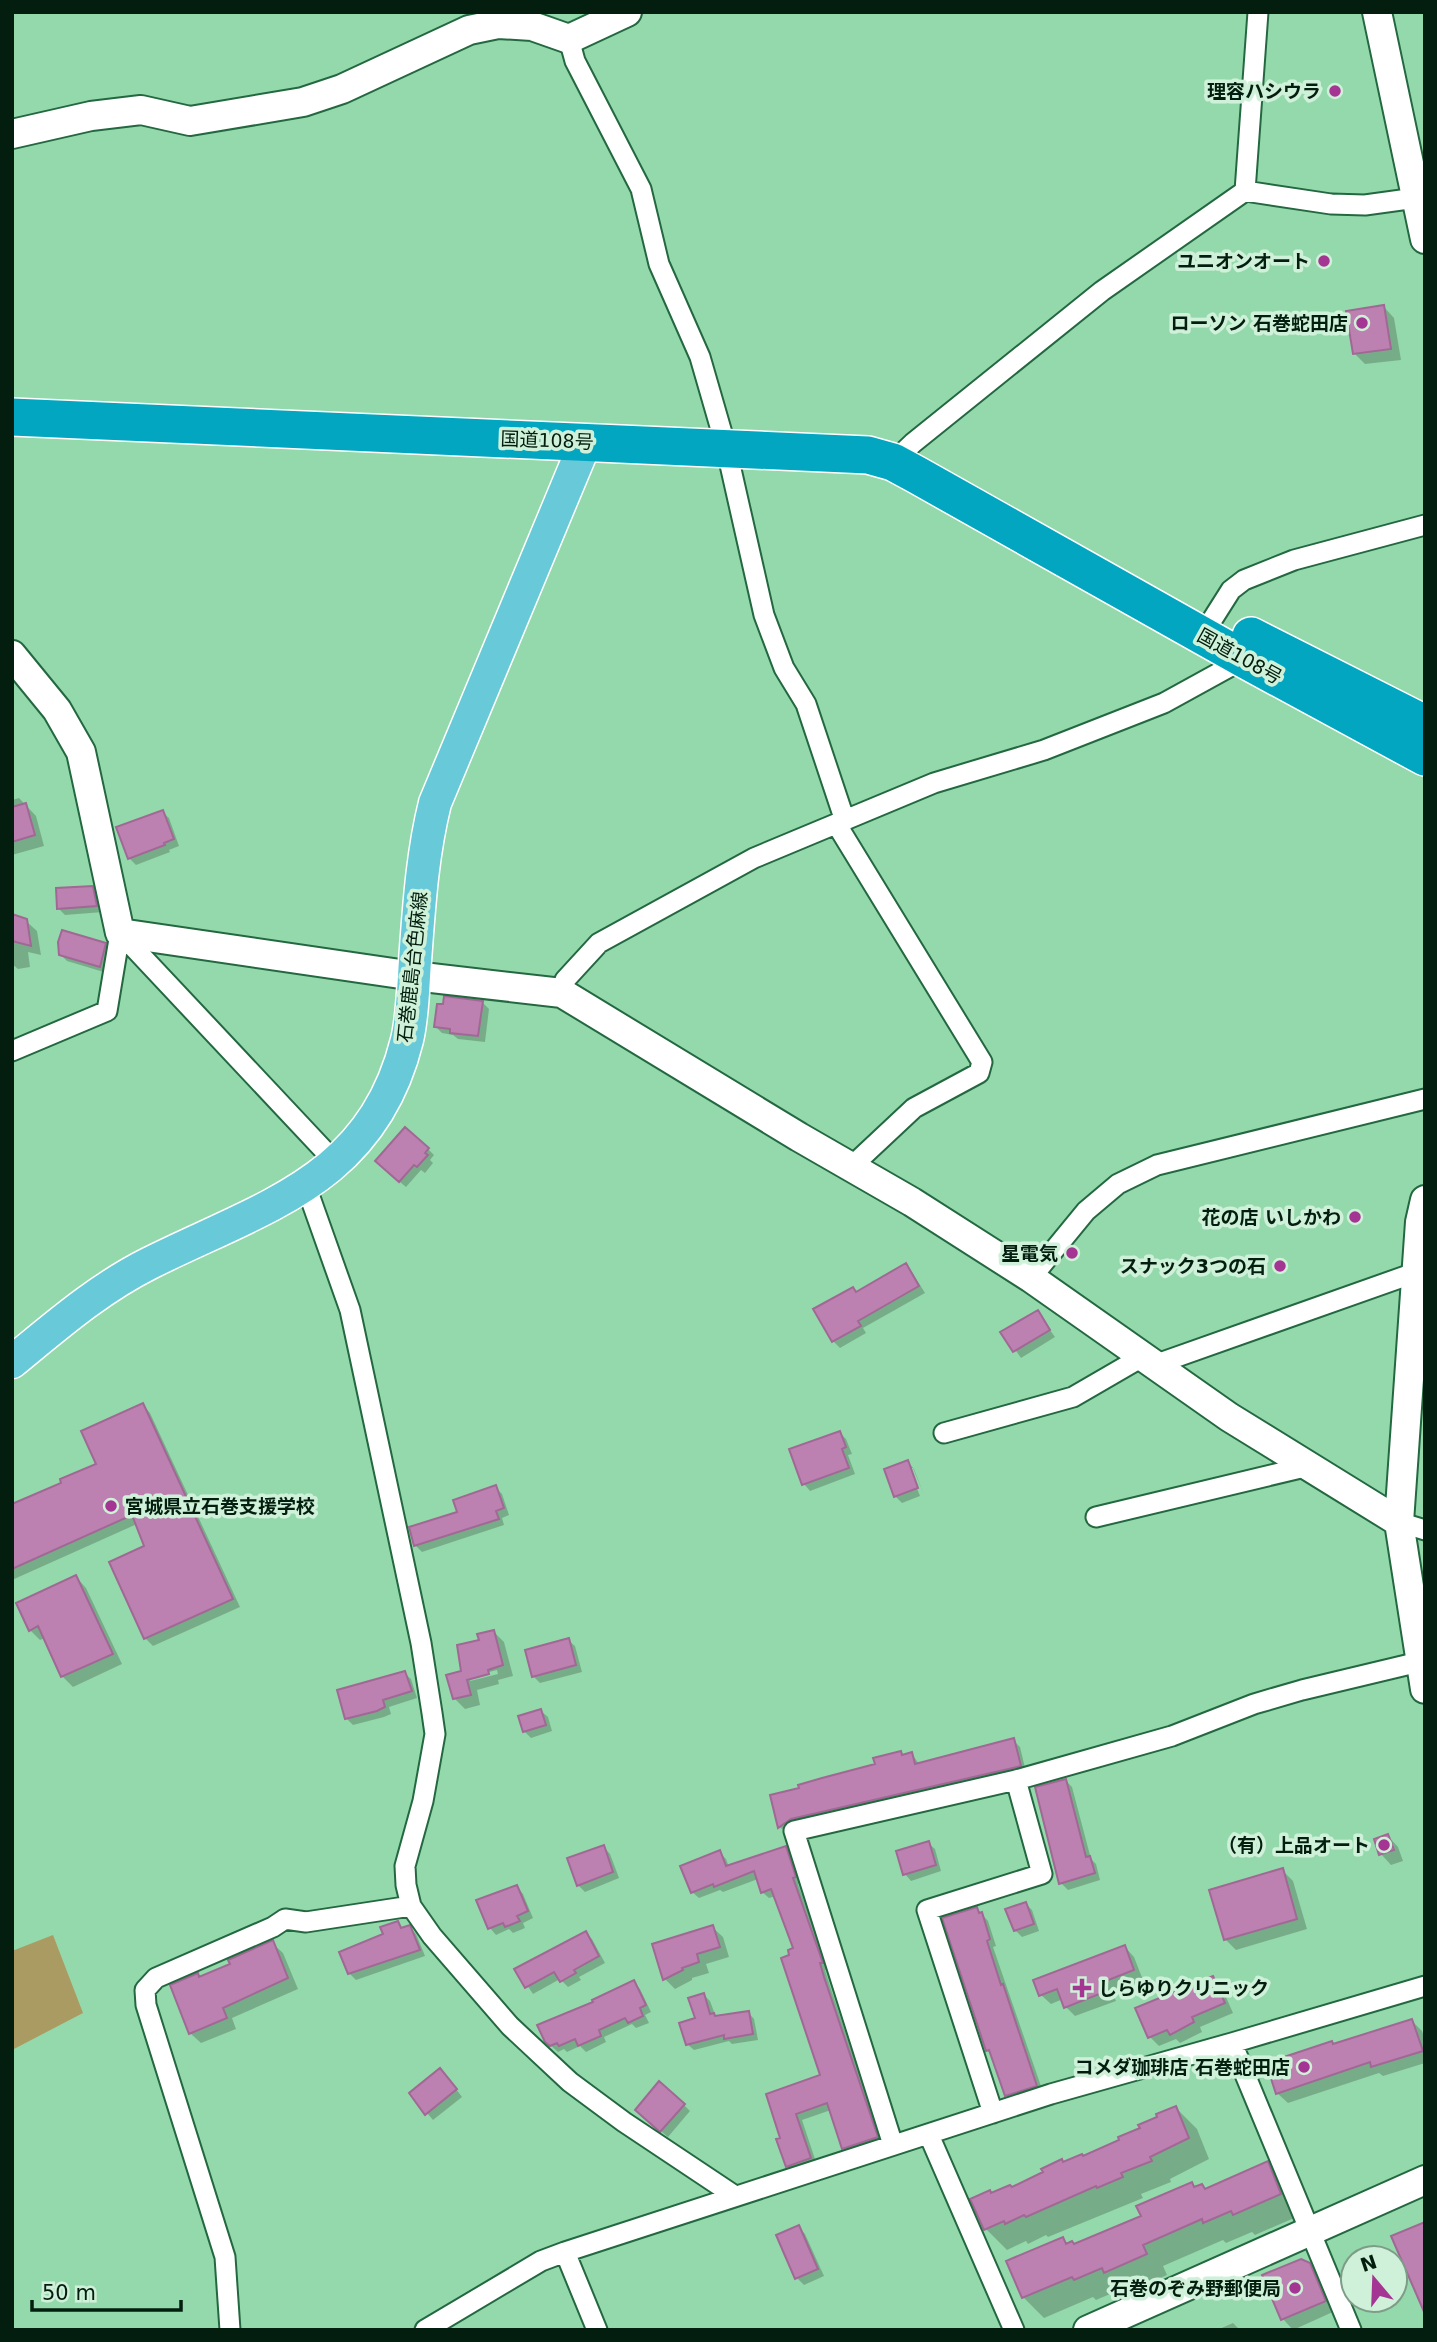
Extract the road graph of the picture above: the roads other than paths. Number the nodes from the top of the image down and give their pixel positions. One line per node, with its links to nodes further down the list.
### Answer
1 (627, 12): 4 (street)
2 (1258, 12): 6 (street)
3 (1377, 12): 7 (street)
4 (569, 39): 5 (street); 11 (street)
5 (12, 134)
6 (1245, 191): 7 (street); 12 (street)
7 (1420, 194): 8 (street)
8 (1425, 239)
9 (12, 417): 10 (highway, 国道108号)
10 (586, 442): 11 (highway, 国道108号); 22 (main road, 石巻鹿島台色麻線)
11 (726, 447): 12 (highway, 国道108号); 20 (street)
12 (893, 462): 14 (highway, 国道108号)
13 (1425, 525): 15 (street)
14 (1056, 554): 15 (highway, 国道108号); 17 (highway, 国道108号)
15 (1212, 620): 18 (highway, 国道108号)
16 (12, 655): 21 (street)
17 (1244, 659): 19 (highway, 国道108号); 20 (street)
18 (1425, 724)
19 (1425, 757)
20 (841, 823): 23 (street); 27 (street)
21 (120, 933): 22 (street); 24 (street); 26 (street)
22 (414, 976): 23 (street); 26 (main road, 石巻鹿島台色麻線)
23 (562, 993): 27 (street)
24 (12, 1052)
25 (1425, 1099): 30 (street)
26 (335, 1163): 28 (main road, 石巻鹿島台色麻線)
27 (851, 1167): 30 (street)
28 (306, 1186): 33 (main road, 石巻鹿島台色麻線); 41 (street)
29 (1425, 1200): 31 (street)
30 (1031, 1278): 32 (street)
31 (1419, 1279): 32 (street); 37 (street)
32 (1148, 1361): 34 (street); 35 (street)
33 (12, 1362)
34 (944, 1433)
35 (1309, 1466): 36 (street); 37 (street)
36 (1096, 1517)
37 (1412, 1526): 38 (street)
38 (1419, 1662): 39 (street); 40 (street)
39 (1425, 1689)
40 (1016, 1780): 44 (street); 46 (street)
41 (411, 1906): 48 (street); 51 (street)
42 (1425, 1986): 43 (street)
43 (1232, 2043): 44 (street); 49 (street)
44 (993, 2113): 45 (street)
45 (929, 2135): 46 (street); 54 (street)
46 (893, 2145): 48 (street)
47 (1425, 2180): 49 (street)
48 (735, 2196): 50 (street)
49 (1309, 2230): 55 (street); 56 (street)
50 (565, 2252): 52 (street); 53 (street)
51 (230, 2330)
52 (425, 2330)
53 (597, 2330)
54 (1014, 2330)
55 (1088, 2330)
56 (1352, 2330)

